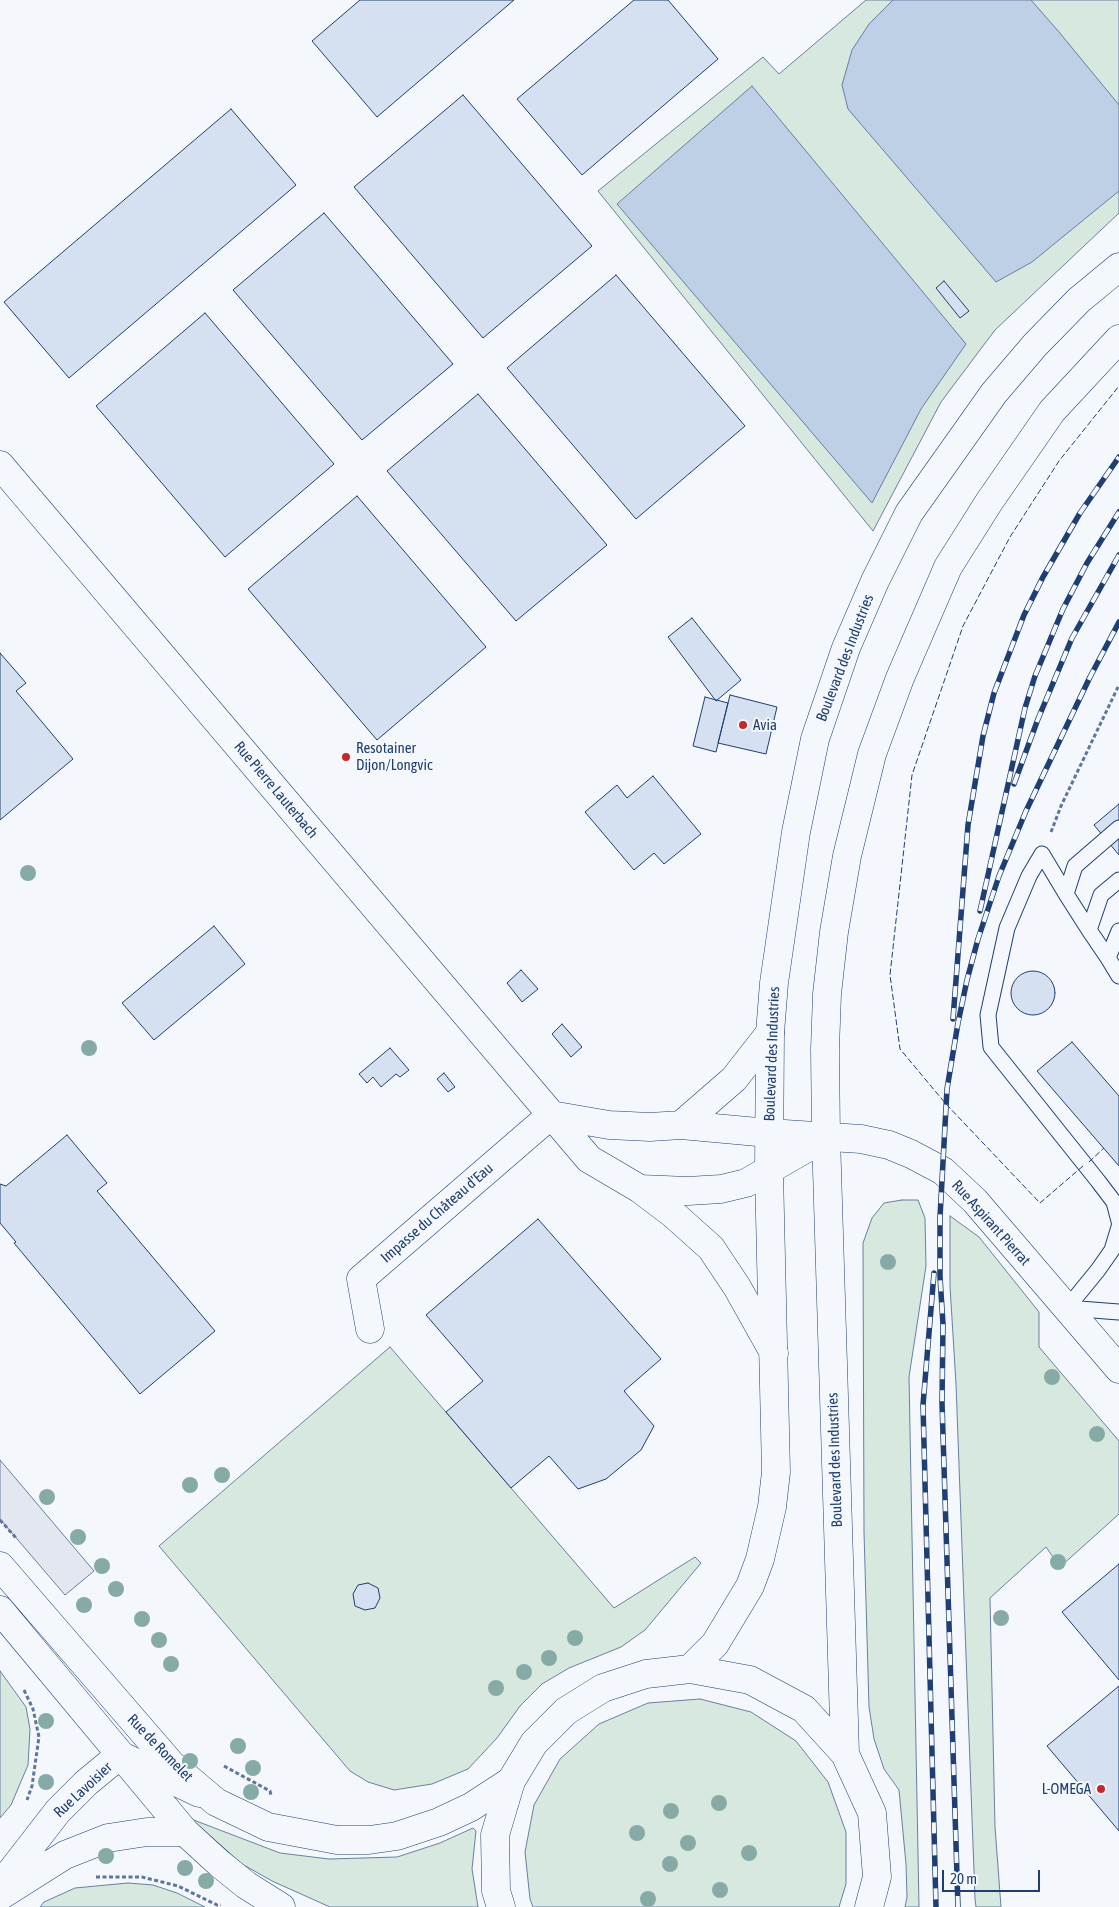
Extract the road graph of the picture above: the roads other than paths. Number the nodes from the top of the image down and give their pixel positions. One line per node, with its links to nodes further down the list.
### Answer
1 (1119, 267): 11 (street, Boulevard des Industries)
2 (1119, 339): 15 (street, Boulevard des Industries)
3 (0, 465): 12 (street, Rue Pierre Lauterbach)
4 (1119, 828): 6 (lane)
5 (1119, 880): 7 (lane)
6 (1066, 894): 7 (lane); 18 (lane)
7 (1089, 930): 9 (lane)
8 (1119, 931): 9 (lane)
9 (1108, 958): 10 (lane)
10 (1119, 976)
11 (770, 1033): 13 (street); 14 (street, Boulevard des Industries)
12 (551, 1115): 13 (street); 17 (street, Rue Pierre Lauterbach); 22 (street, Impasse du Château d'Eau)
13 (681, 1125): 14 (street)
14 (768, 1133): 15 (street, Boulevard des Industries); 16 (street, Boulevard des Industries)
15 (826, 1137): 16 (street); 20 (street, Rue Aspirant Pierrat); 29 (street, Boulevard des Industries)
16 (768, 1172): 17 (street, Rue Pierre Lauterbach); 24 (street, Boulevard des Industries)
17 (640, 1189): 24 (street, Rue Pierre Lauterbach)
18 (1119, 1221)
19 (1119, 1227): 20 (lane)
20 (1067, 1308): 21 (lane); 23 (street, Rue Aspirant Pierrat)
21 (1119, 1312)
22 (370, 1329)
23 (1110, 1348): 25 (street, Rue Aspirant Pierrat)
24 (774, 1353): 28 (street, Boulevard des Industries)
25 (1119, 1369)
26 (0, 1566): 32 (street, Rue de Romelet)
27 (0, 1610): 30 (street)
28 (690, 1669): 29 (street); 31 (street)
29 (845, 1754): 38 (street)
30 (120, 1755): 32 (street, Rue Lavoisier); 33 (street); 34 (street, Rue Lavoisier)
31 (511, 1781): 32 (street, Rue de Romelet); 37 (street)
32 (216, 1802)
33 (185, 1832): 35 (street); 36 (street)
34 (0, 1886)
35 (0, 1896)
36 (281, 1907)
37 (501, 1907)
38 (869, 1907)

